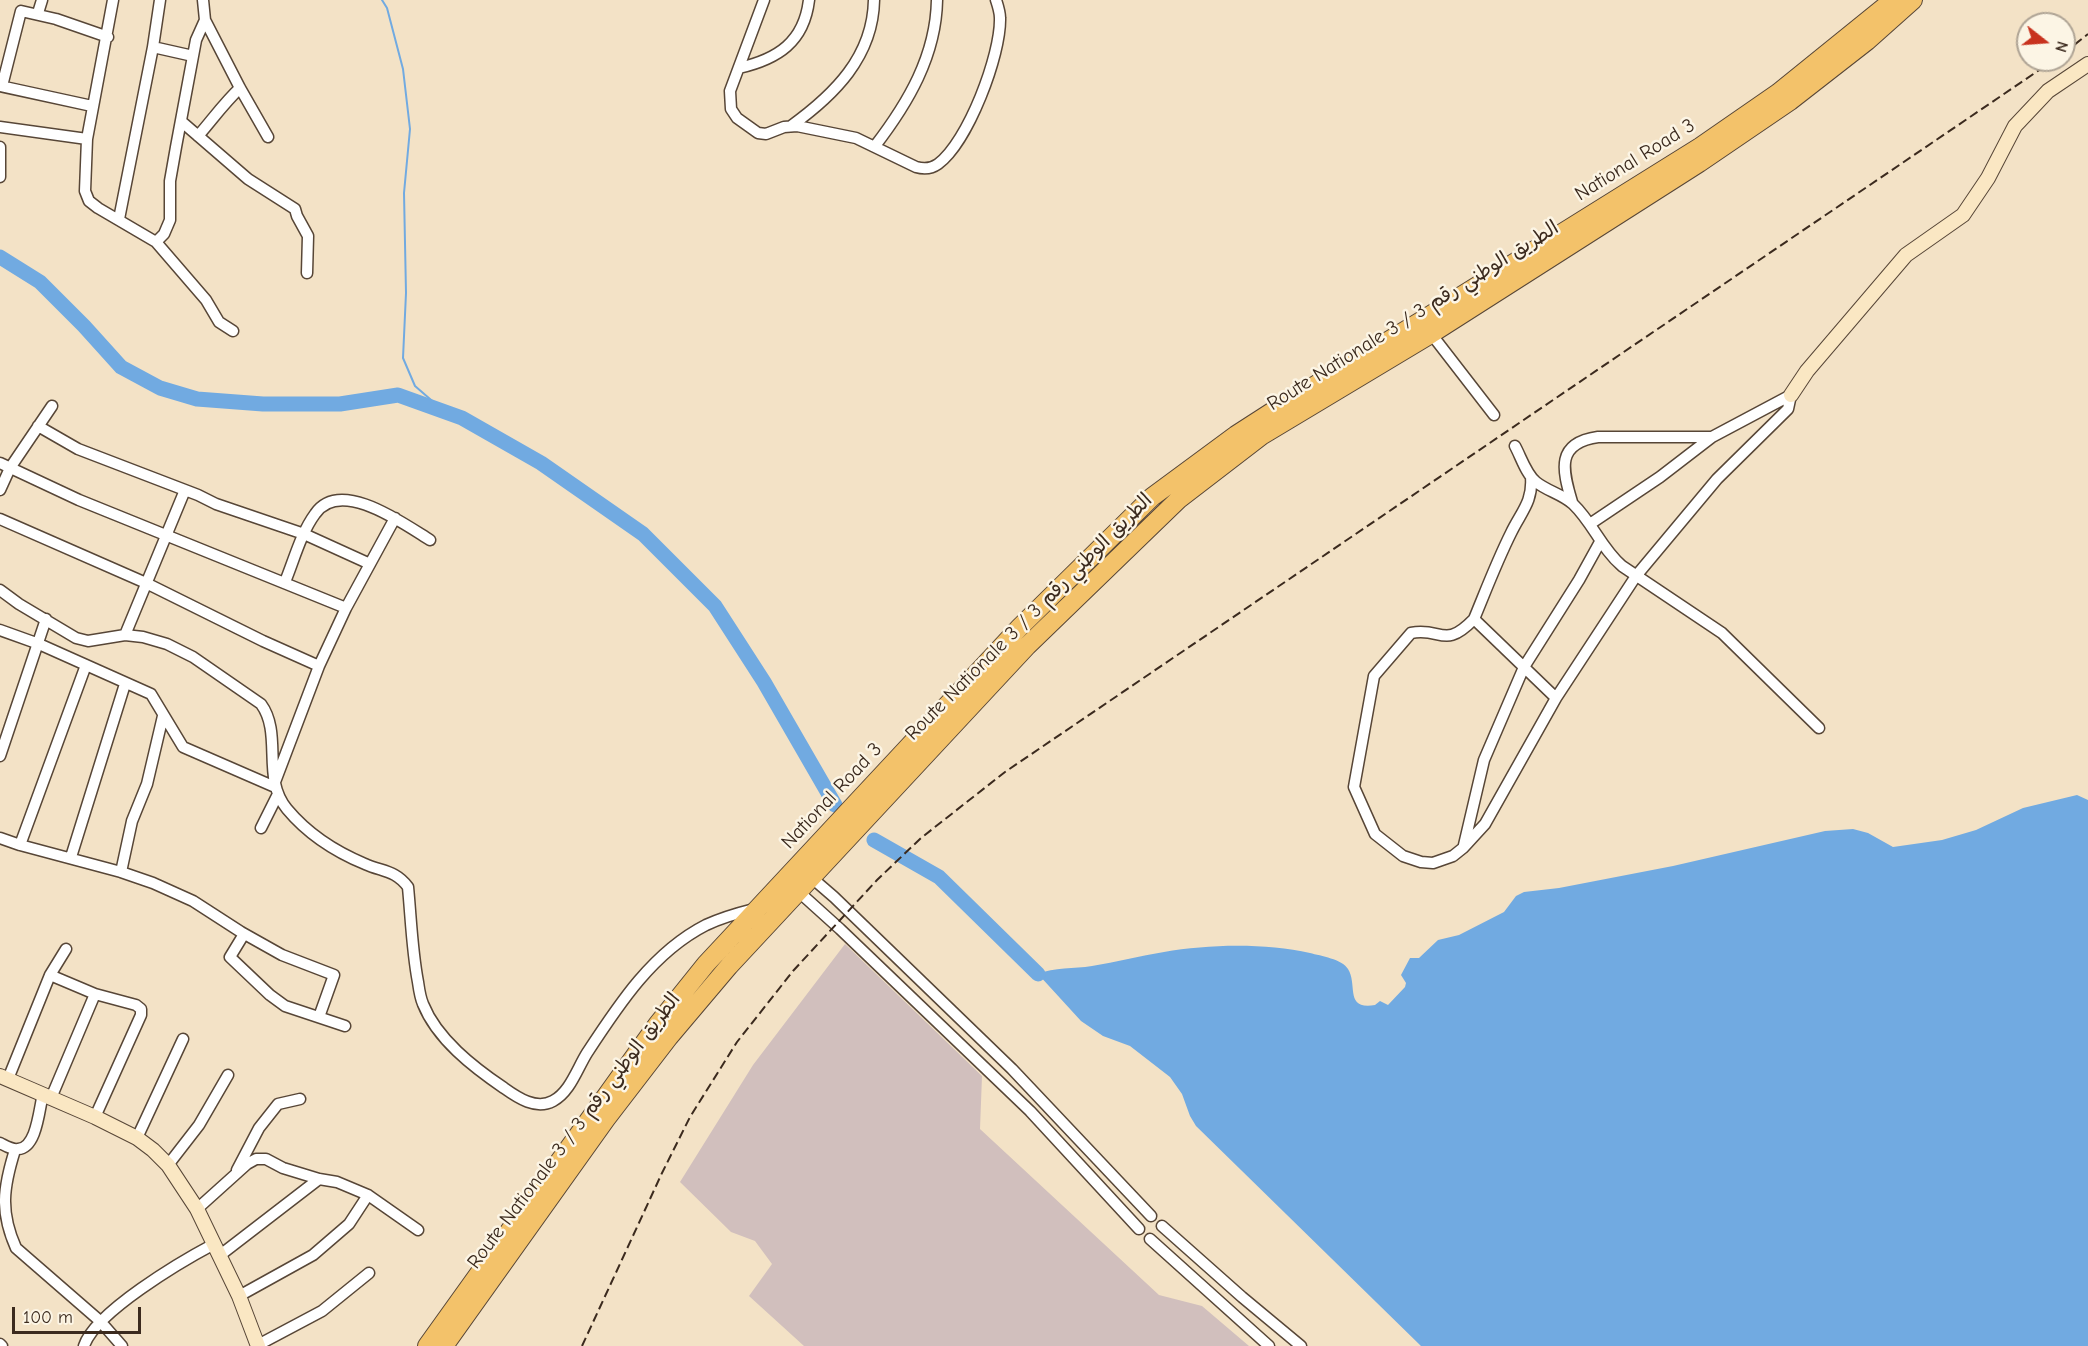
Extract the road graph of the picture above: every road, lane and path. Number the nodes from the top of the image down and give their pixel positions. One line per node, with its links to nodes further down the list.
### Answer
1 (42, 0): 12 (street)
2 (113, 0): 14 (street)
3 (160, 0): 15 (street)
4 (764, 0): 18 (street)
5 (809, 0): 18 (street)
6 (874, 0): 23 (street)
7 (937, 0): 28 (street)
8 (996, 0): 28 (street)
9 (1893, 0): 34 (highway, National Road 3)
10 (1913, 0): 34 (highway, Route Nationale 3 / الطريق الوطني رقم 3)
11 (204, 2): 13 (street)
12 (38, 13): 14 (street); 19 (street)
13 (205, 20): 16 (street); 20 (street)
14 (108, 37): 21 (street)
15 (153, 47): 16 (street); 31 (street)
16 (193, 56): 22 (street)
17 (2088, 64): 36 (street)
18 (739, 68): 23 (street)
19 (1, 86): 21 (street)
20 (240, 88): 25 (street); 26 (street)
21 (92, 106): 27 (street)
22 (182, 122): 25 (street); 32 (street)
23 (791, 126): 28 (street)
24 (0, 128): 27 (street)
25 (198, 136): 33 (street)
26 (268, 137)
27 (87, 139): 31 (street)
28 (875, 146)
29 (0, 147): 30 (street)
30 (0, 177)
31 (119, 219): 32 (street)
32 (156, 242): 35 (street)
33 (307, 273)
34 (1426, 328): 38 (street); 80 (highway, National Road 3); 81 (highway, Route Nationale 3 / الطريق الوطني رقم 3)
35 (233, 331)
36 (1791, 395): 40 (street); 55 (street)
37 (52, 406): 39 (street)
38 (1494, 415)
39 (38, 426): 42 (street); 45 (street)
40 (1712, 436): 46 (street); 49 (street)
41 (1515, 446): 43 (street)
42 (5, 466): 44 (street); 51 (street)
43 (1531, 477): 46 (street); 61 (street)
44 (0, 490)
45 (185, 490): 50 (street); 51 (street)
46 (1572, 502): 49 (street)
47 (395, 518): 50 (street); 52 (street); 54 (street)
48 (0, 519): 57 (street)
49 (1590, 524): 53 (street)
50 (304, 534): 54 (street); 56 (street)
51 (166, 535): 56 (street); 57 (street)
52 (430, 540)
53 (1600, 542): 55 (street); 67 (street)
54 (370, 564): 59 (street)
55 (1636, 576): 69 (street); 71 (street)
56 (285, 582): 59 (street)
57 (146, 583): 63 (street); 66 (street)
58 (0, 590): 60 (street)
59 (346, 608): 66 (street)
60 (46, 619): 63 (street); 64 (street)
61 (1474, 619): 67 (street); 77 (street)
62 (0, 630): 64 (street)
63 (124, 635): 73 (street)
64 (39, 644): 65 (street); 72 (street)
65 (86, 665): 68 (street); 76 (street)
66 (319, 666): 73 (street)
67 (1524, 667): 69 (street); 77 (street)
68 (125, 684): 70 (street); 78 (street)
69 (1556, 698): 77 (street)
70 (163, 716): 73 (street); 79 (street)
71 (1819, 728)
72 (0, 756)
73 (276, 789): 74 (street); 83 (street)
74 (261, 828)
75 (0, 838): 76 (street)
76 (20, 845): 78 (street)
77 (1463, 848)
78 (71, 857): 79 (street)
79 (121, 872): 84 (street)
80 (790, 873): 81 (street); 82 (street); 83 (highway, National Road 3)
81 (812, 878): 82 (highway, Route Nationale 3 / الطريق الوطني رقم 3); 86 (street)
82 (799, 892): 88 (street); 111 (highway, Route Nationale 3 / الطريق الوطني رقم 3)
83 (757, 908): 111 (highway, National Road 3)
84 (244, 934): 90 (street); 90 (street)
85 (66, 949): 87 (street)
86 (905, 966): 88 (street); 91 (street)
87 (50, 975): 89 (street); 96 (street)
88 (892, 980): 93 (street)
89 (95, 994): 97 (street); 101 (street)
90 (319, 1017): 92 (street)
91 (966, 1024): 93 (street); 99 (street)
92 (345, 1026)
93 (953, 1037): 100 (street)
94 (183, 1040): 102 (street)
95 (228, 1075): 105 (street)
96 (4, 1077): 97 (street)
97 (47, 1096): 101 (street); 104 (street)
98 (300, 1099): 106 (street)
99 (1042, 1101): 100 (street); 112 (street)
100 (1030, 1111): 115 (street)
101 (95, 1117): 102 (street)
102 (137, 1138): 105 (street)
103 (0, 1143): 104 (street)
104 (15, 1150): 109 (street)
105 (168, 1165): 110 (street)
106 (234, 1175): 107 (street); 110 (street)
107 (319, 1179): 108 (street); 118 (street)
108 (368, 1195): 116 (street); 120 (street)
109 (1, 1196): 113 (street)
110 (197, 1209): 118 (street)
111 (531, 1211): 125 (highway, National Road 3); 126 (highway, Route Nationale 3 / الطريق الوطني رقم 3)
112 (1151, 1215)
113 (1, 1218): 121 (street)
114 (1162, 1226): 128 (street)
115 (1139, 1229)
116 (418, 1230)
117 (1150, 1239): 127 (street)
118 (216, 1250): 120 (street); 121 (street)
119 (369, 1274): 124 (street)
120 (239, 1296): 124 (street)
121 (100, 1321): 122 (street); 123 (street)
122 (84, 1346)
123 (122, 1346)
124 (258, 1346)
125 (427, 1346)
126 (444, 1346)
127 (1269, 1346)
128 (1301, 1346)

